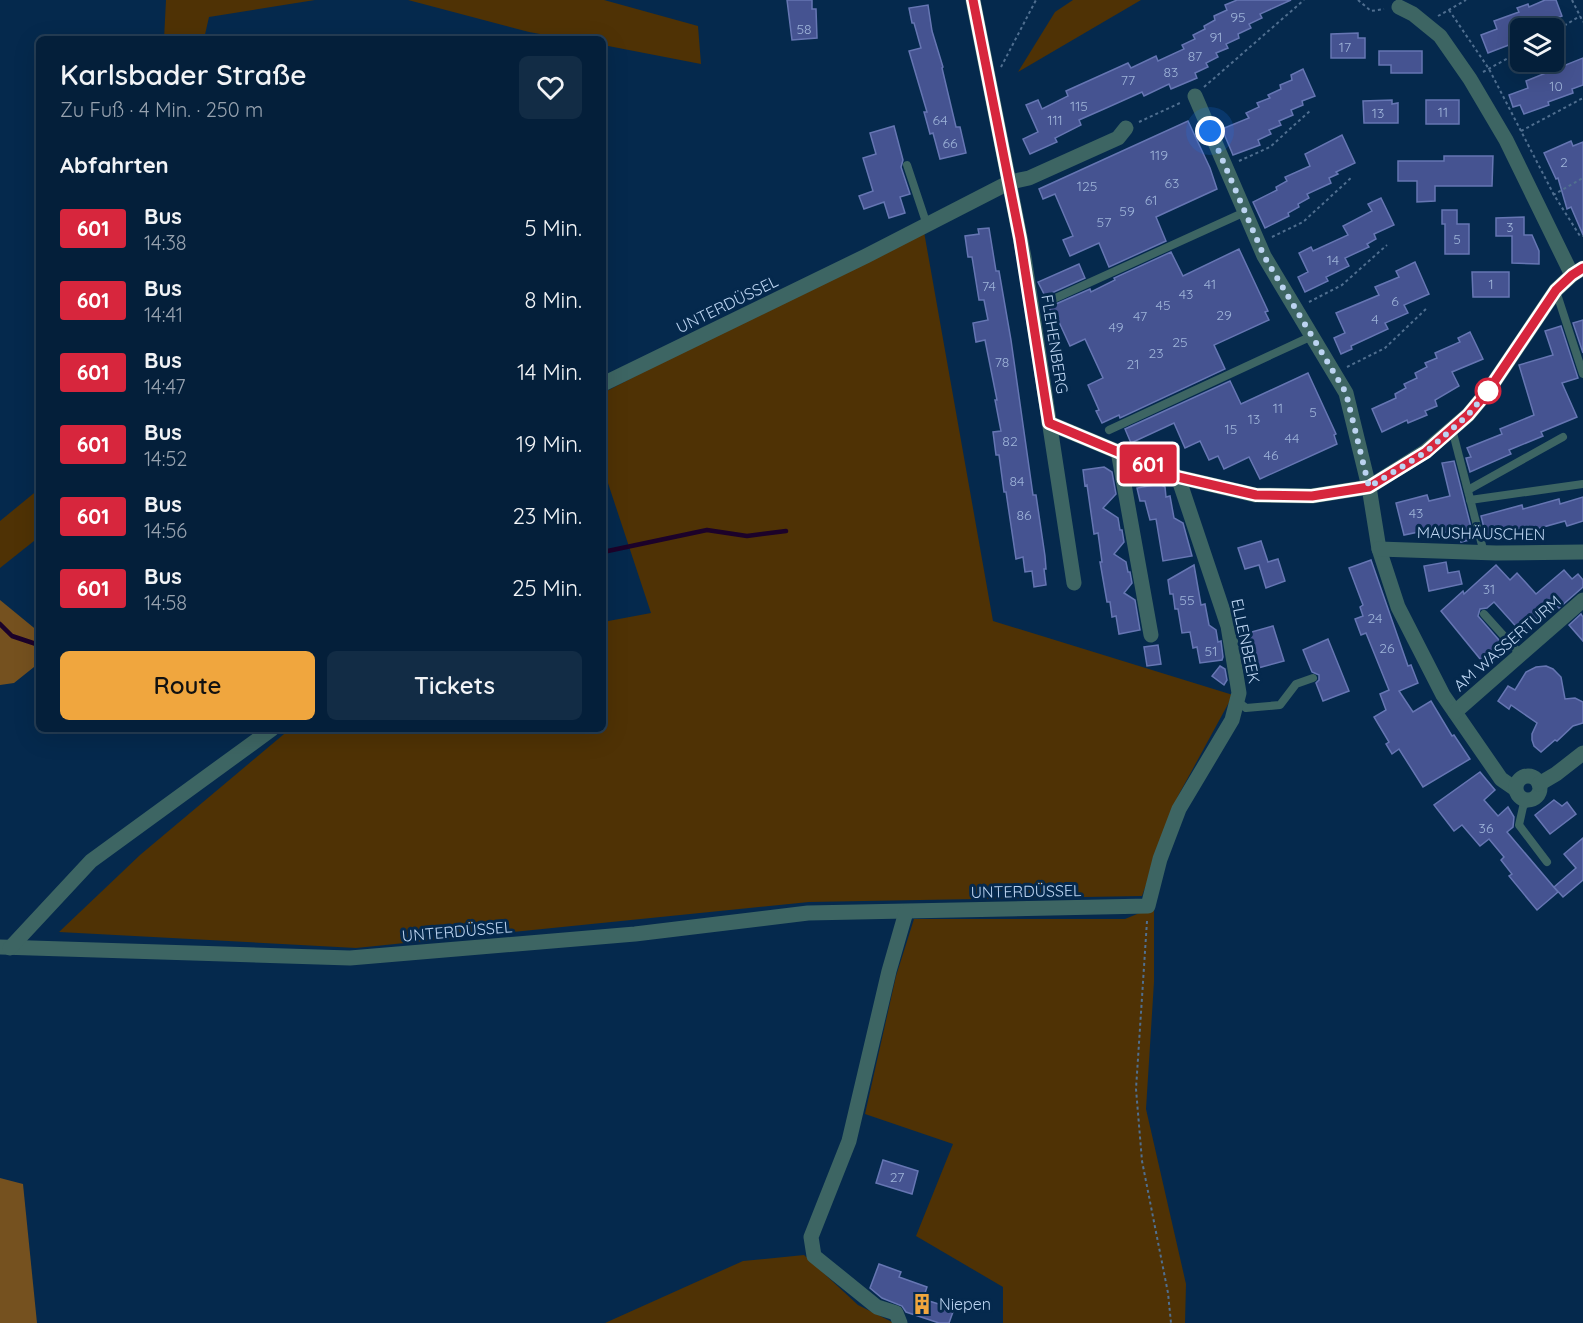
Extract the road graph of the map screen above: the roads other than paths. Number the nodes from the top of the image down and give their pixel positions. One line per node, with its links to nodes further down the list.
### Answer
1 (973, 0): 6 (street, FLEHENBERG)
2 (1399, 7): 9 (street)
3 (1195, 96): 7 (street, AM WASSERTURM)
4 (1126, 128): 6 (street)
5 (908, 165): 8 (lane)
6 (1010, 182): 8 (street); 15 (street, FLEHENBERG)
7 (1245, 212): 11 (lane); 12 (street, AM WASSERTURM)
8 (927, 225): 14 (street, UNTERDÜSSEL)
9 (1577, 272): 10 (street)
10 (1556, 290): 13 (lane); 16 (street)
11 (1049, 301)
12 (1312, 336): 17 (lane); 22 (street, AM WASSERTURM)
13 (1583, 374)
14 (606, 383)
15 (1049, 423): 19 (street); 27 (street, FLEHENBERG)
16 (1452, 429): 22 (street); 23 (lane)
17 (1109, 430)
18 (1563, 437): 23 (lane)
19 (1118, 451): 20 (street); 30 (street)
20 (1178, 477): 22 (street); 33 (street, ELLENBEEK)
21 (1583, 484): 23 (lane)
22 (1369, 487): 24 (street, AM WASSERTURM)
23 (1469, 495): 26 (lane)
24 (1379, 549): 26 (street, MAUSHÄUSCHEN); 34 (street, AM WASSERTURM)
25 (1583, 552): 26 (street, MAUSHÄUSCHEN)
26 (1484, 553)
27 (1074, 583)
28 (1583, 600): 31 (street, AM WASSERTURM)
29 (1484, 614): 31 (lane)
30 (1151, 635)
31 (1521, 655): 34 (street, AM WASSERTURM)
32 (1313, 678): 33 (lane)
33 (1237, 701): 41 (street, ELLENBEEK)
34 (1455, 712): 38 (street, AM WASSERTURM)
35 (268, 732): 43 (street, UNTERDÜSSEL)
36 (1583, 753): 37 (street)
37 (1539, 784): 38 (street); 39 (street)
38 (1514, 788): 39 (street)
39 (1527, 801): 40 (lane)
40 (1547, 861)
41 (1148, 906): 42 (street, UNTERDÜSSEL)
42 (906, 912): 43 (street, UNTERDÜSSEL); 44 (street)
43 (5, 948)
44 (900, 1323)

